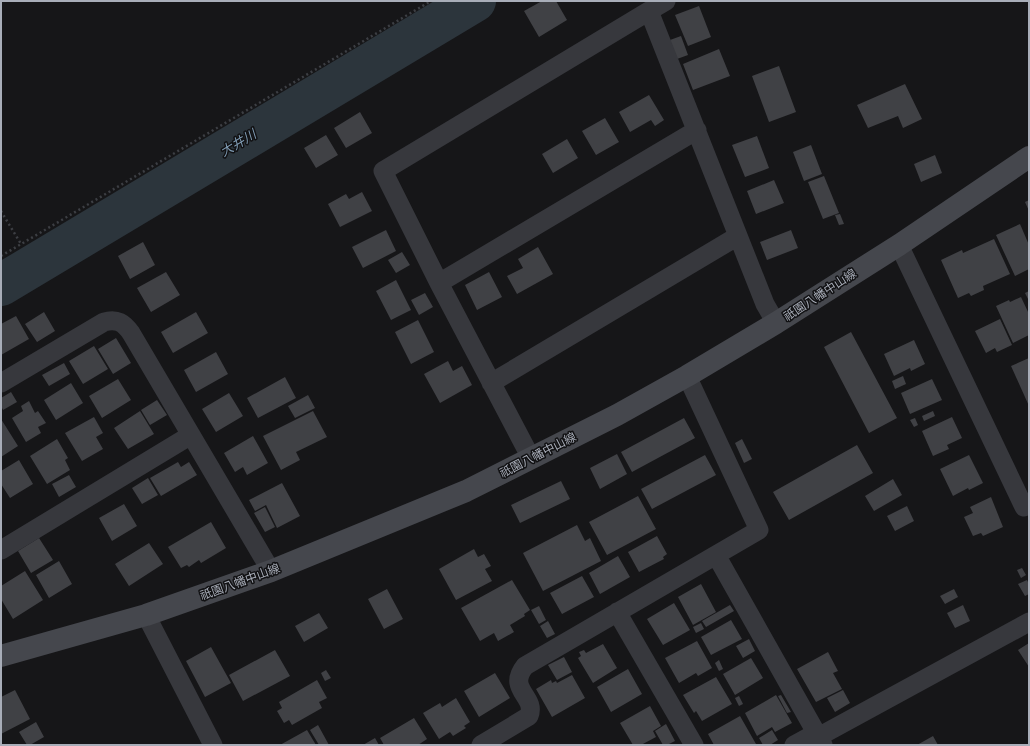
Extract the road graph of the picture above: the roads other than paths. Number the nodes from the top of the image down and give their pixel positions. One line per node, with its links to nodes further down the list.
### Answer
1 (666, 1): 2 (street)
2 (649, 11): 3 (street); 7 (street)
3 (696, 130): 5 (street); 7 (street)
4 (1029, 157): 6 (main road, 祇園八幡中山線)
5 (738, 236): 8 (street); 11 (street)
6 (899, 244): 8 (main road, 祇園八幡中山線); 14 (street)
7 (439, 283): 11 (street)
8 (776, 323): 9 (main road, 祇園八幡中山線)
9 (687, 376): 13 (main road, 祇園八幡中山線); 16 (street)
10 (1, 383): 12 (street)
11 (491, 383): 13 (street)
12 (191, 435): 15 (street); 17 (street)
13 (531, 458): 17 (main road, 祇園八幡中山線)
14 (1024, 506)
15 (1, 550)
16 (716, 555): 18 (street); 22 (street)
17 (271, 571): 19 (main road, 祇園八幡中山線)
18 (617, 612): 24 (street); 25 (street)
19 (146, 615): 21 (main road, 祇園八幡中山線); 23 (street)
20 (1029, 622): 22 (street)
21 (1, 656)
22 (819, 738): 26 (street)
23 (213, 745)
24 (481, 745)
25 (694, 745)
26 (794, 745)

